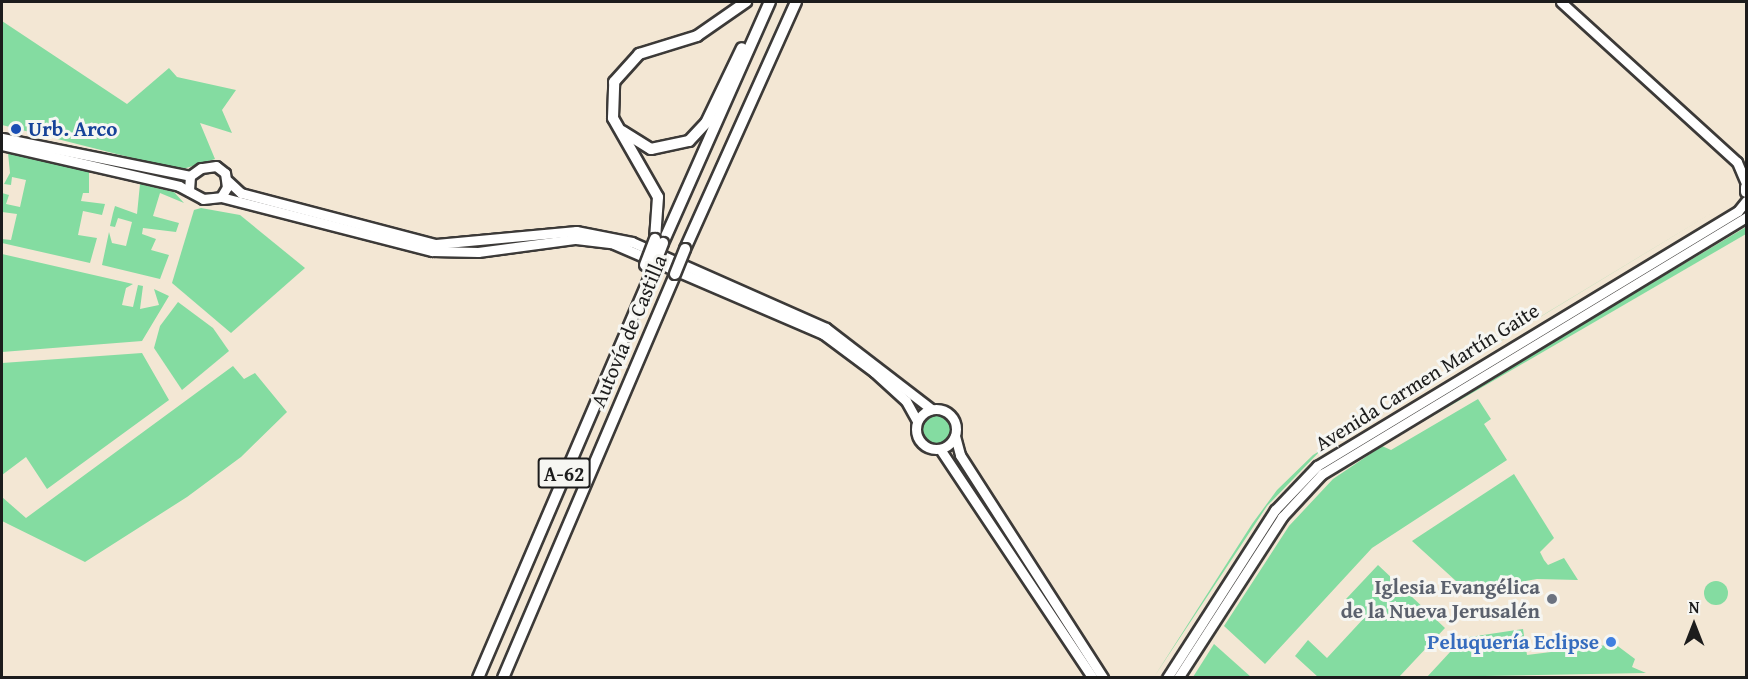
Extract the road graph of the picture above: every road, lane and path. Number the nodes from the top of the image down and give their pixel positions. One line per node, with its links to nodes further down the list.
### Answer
1 (746, 2): 8 (highway)
2 (764, 2): 8 (highway)
3 (770, 2): 19 (highway, Autovía de Castilla / A-62)
4 (796, 2): 7 (highway, Autovía de Castilla / A-62)
5 (802, 2): 7 (highway)
6 (1561, 2): 11 (main road)
7 (755, 85): 25 (highway, Autovía de Castilla / A-62, bridge)
8 (617, 126): 19 (highway)
9 (2, 138): 12 (main road)
10 (2, 145): 15 (main road)
11 (1742, 163): 14 (main road)
12 (190, 176): 13 (main road); 15 (main road)
13 (228, 181): 16 (main road); 20 (main road)
14 (1746, 187)
15 (189, 191): 16 (main road)
16 (221, 197): 21 (main road)
17 (1746, 201): 28 (main road, Avenida Carmen Martín Gaite)
18 (1746, 217): 29 (main road, Avenida Carmen Martín Gaite)
19 (659, 241): 24 (highway, Autovía de Castilla / A-62, bridge)
20 (931, 409): 21 (main road); 22 (main road)
21 (917, 421): 23 (main road)
22 (956, 436): 23 (main road); 27 (main road)
23 (940, 449): 26 (main road)
24 (478, 678)
25 (503, 678)
26 (1093, 678)
27 (1103, 678)
28 (1167, 678)
29 (1178, 678)

